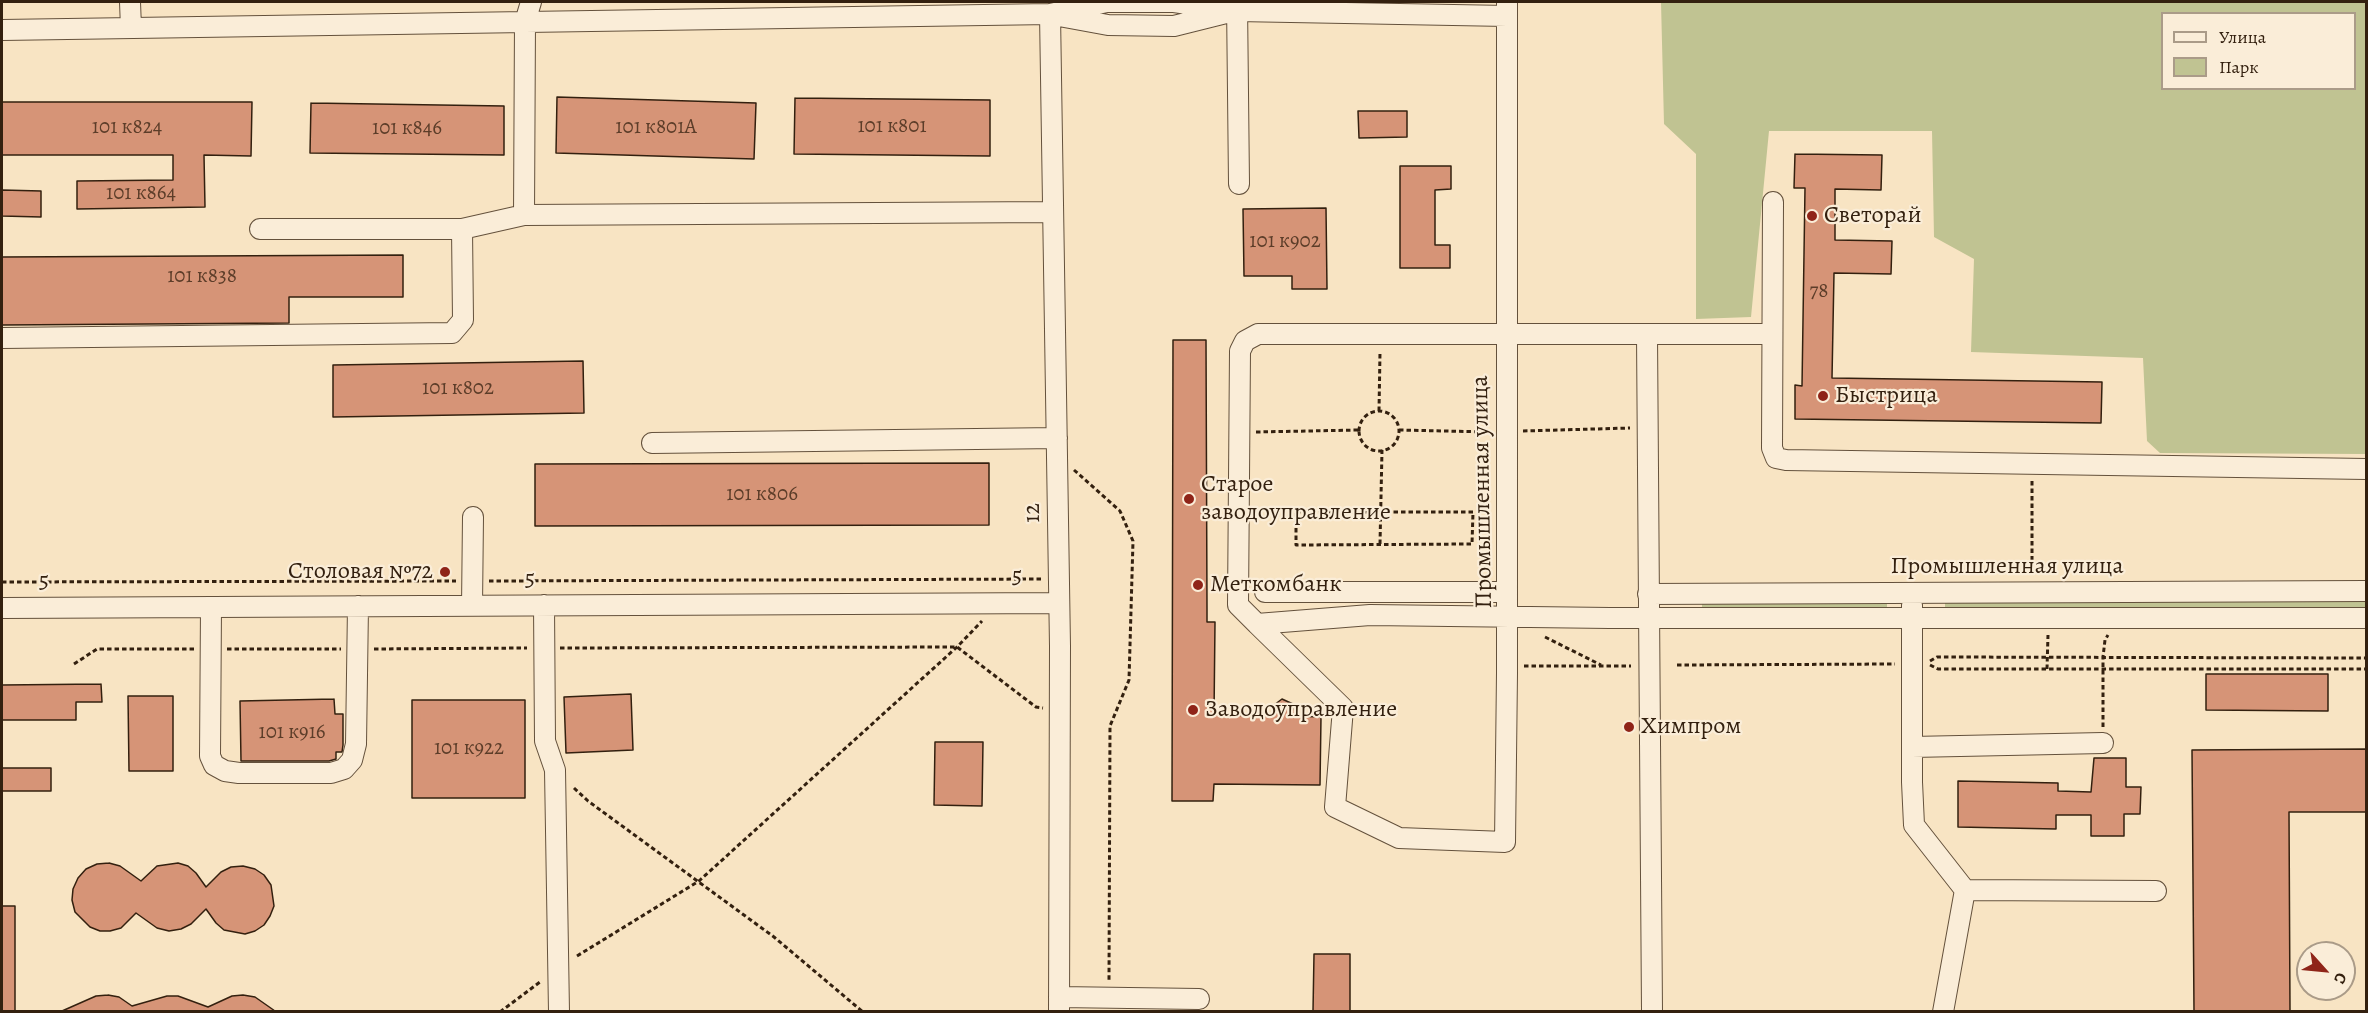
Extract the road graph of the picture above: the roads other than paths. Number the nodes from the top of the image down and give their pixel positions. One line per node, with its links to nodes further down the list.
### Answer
1 (130, 2): 7 (street)
2 (531, 2): 6 (street)
3 (1237, 6): 4 (street); 5 (street); 9 (street)
4 (1507, 9): 16 (street, Промышленная улица)
5 (1050, 14): 6 (street); 11 (street, 12)
6 (525, 22): 7 (street); 12 (street)
7 (131, 28): 8 (street)
8 (2, 30)
9 (1239, 184)
10 (1773, 202): 15 (street)
11 (1053, 212): 12 (street); 20 (street, 12)
12 (524, 215): 14 (street)
13 (260, 229): 14 (street)
14 (462, 229): 18 (street)
15 (1772, 334): 17 (street); 21 (street)
16 (1507, 335): 17 (street); 25 (street, Промышленная улица); 38 (street)
17 (1647, 335): 27 (street)
18 (2, 338)
19 (652, 442): 20 (street)
20 (1057, 447): 28 (street, 12)
21 (2367, 469)
22 (473, 517): 31 (street)
23 (2367, 591): 26 (street, Промышленная улица)
24 (1265, 592): 25 (street)
25 (1507, 592): 34 (street, Промышленная улица)
26 (1912, 593): 27 (street, Промышленная улица); 36 (street)
27 (1648, 594): 35 (street)
28 (1059, 603): 29 (street, 5); 44 (street, 12)
29 (544, 605): 31 (street, 5); 45 (street)
30 (358, 606): 31 (street, 5); 32 (street, 5); 32 (street)
31 (472, 606)
32 (211, 607): 33 (street, 5)
33 (2, 608)
34 (1507, 618): 35 (street, Промышленная улица); 38 (street); 38 (street)
35 (1648, 618): 36 (street, Промышленная улица); 46 (street)
36 (1912, 618): 37 (street, Промышленная улица); 40 (street)
37 (2367, 618)
38 (1257, 624)
39 (2103, 743): 40 (street)
40 (1912, 747): 41 (street)
41 (1965, 890): 42 (street); 47 (street)
42 (2156, 891)
43 (1199, 999): 44 (street)
44 (1059, 1004)
45 (559, 1011)
46 (1652, 1011)
47 (1943, 1011)

